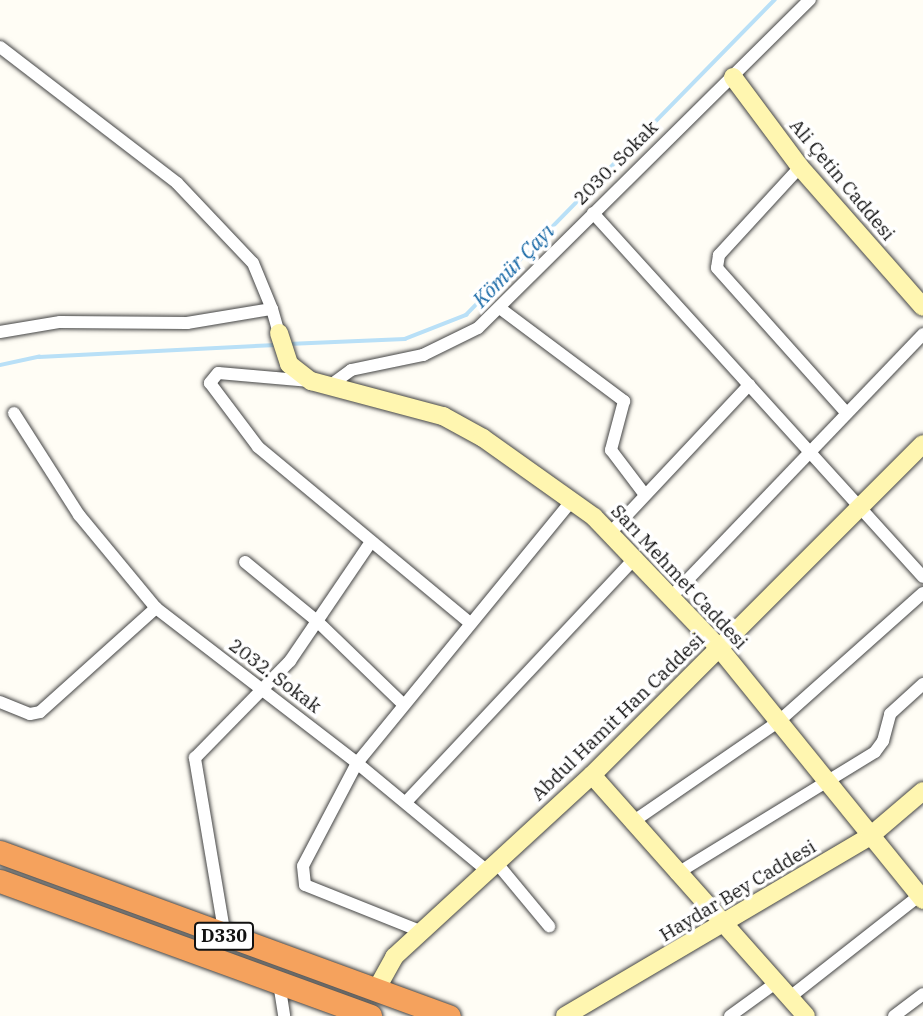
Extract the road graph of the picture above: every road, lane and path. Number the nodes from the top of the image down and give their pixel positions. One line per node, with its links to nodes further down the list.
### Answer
1 (810, 0): 3 (street, 2030. Sokak)
2 (0, 47): 7 (street, Sarı Mehmet Caddesi)
3 (733, 78): 4 (street, Ali Çetin Caddesi); 5 (street, 2030. Sokak)
4 (800, 167): 6 (street, Ali Çetin Caddesi); 14 (street)
5 (593, 213): 8 (street, 2030. Sokak); 13 (street)
6 (923, 307)
7 (272, 309): 9 (street); 10 (street, Sarı Mehmet Caddesi)
8 (501, 309): 12 (street, 2030. Sokak); 18 (street)
9 (0, 332)
10 (279, 333): 12 (street, Sarı Mehmet Caddesi)
11 (923, 334): 14 (street)
12 (319, 384): 19 (street, Sarı Mehmet Caddesi); 22 (street)
13 (749, 385): 17 (street); 18 (street)
14 (845, 411): 17 (street)
15 (13, 413): 28 (street, 2032. Sokak)
16 (923, 444): 20 (street, Abdul Hamit Han Caddesi)
17 (809, 451): 20 (street); 27 (street)
18 (645, 495): 21 (street)
19 (573, 499): 21 (street, Sarı Mehmet Caddesi); 30 (street)
20 (861, 506): 25 (street); 31 (street, Abdul Hamit Han Caddesi)
21 (611, 531): 23 (street, Sarı Mehmet Caddesi)
22 (371, 542): 29 (street); 30 (street)
23 (636, 557): 27 (street, Sarı Mehmet Caddesi); 41 (street)
24 (245, 562): 29 (street)
25 (923, 577)
26 (923, 593): 36 (street)
27 (672, 596): 31 (street, Sarı Mehmet Caddesi)
28 (156, 608): 33 (street, 2032. Sokak); 34 (street)
29 (318, 622): 33 (street); 35 (street)
30 (470, 622): 35 (street)
31 (720, 649): 36 (street, Sarı Mehmet Caddesi); 38 (street, Abdul Hamit Han Caddesi)
32 (923, 684): 39 (street)
33 (263, 692): 37 (street, 2032. Sokak); 52 (street)
34 (0, 702)
35 (403, 704): 37 (street)
36 (778, 722): 39 (street, Sarı Mehmet Caddesi); 42 (street)
37 (357, 763): 41 (street, 2032. Sokak); 51 (street)
38 (592, 775): 42 (street); 45 (street, Abdul Hamit Han Caddesi)
39 (827, 785): 43 (street, Sarı Mehmet Caddesi); 46 (street)
40 (923, 791): 43 (street, Haydar Bey Caddesi)
41 (406, 802): 45 (street, 2032. Sokak)
42 (631, 823): 46 (street)
43 (869, 837): 48 (street, Sarı Mehmet Caddesi); 50 (street, Haydar Bey Caddesi)
44 (0, 852): 52 (highway, D330)
45 (490, 865): 49 (street, 2032. Sokak); 51 (street, Abdul Hamit Han Caddesi)
46 (676, 874): 50 (street)
47 (0, 881): 54 (highway, D330)
48 (921, 898): 57 (street)
49 (549, 926)
50 (723, 926): 53 (street); 61 (street, Haydar Bey Caddesi)
51 (420, 931): 55 (street, Abdul Hamit Han Caddesi)
52 (225, 936): 55 (highway, D330)
53 (776, 982): 57 (street); 62 (street)
54 (279, 984): 58 (street); 59 (highway, D330)
55 (376, 990): 60 (highway, D330)
56 (923, 994): 64 (street)
57 (790, 997): 63 (street)
58 (284, 1016)
59 (370, 1016)
60 (449, 1016)
61 (565, 1016)
62 (730, 1016)
63 (806, 1016)
64 (894, 1016)

